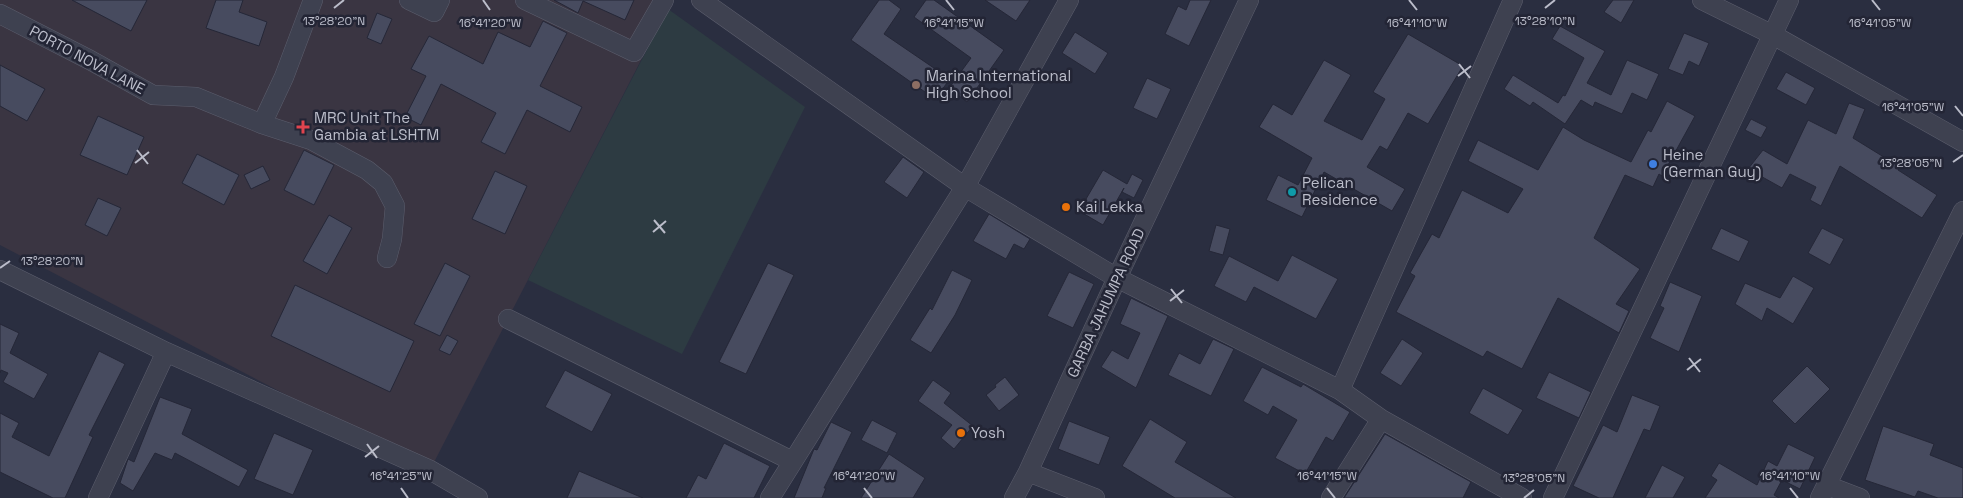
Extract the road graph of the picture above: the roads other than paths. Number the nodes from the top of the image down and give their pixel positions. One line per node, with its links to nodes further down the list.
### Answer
1 (313, 0): 14 (street)
2 (409, 0): 3 (street)
3 (440, 0)
4 (525, 0): 5 (street)
5 (664, 0)
6 (701, 0): 16 (street)
7 (1068, 0): 16 (street)
8 (1250, 0): 20 (street, GARBA JAHUMPA ROAD)
9 (1513, 0): 23 (street)
10 (1702, 0): 13 (street)
11 (1789, 0): 13 (street)
12 (0, 14): 14 (street, PORTO NOVA LANE)
13 (1772, 35): 15 (street); 35 (street)
14 (262, 124): 18 (street, PORTO NOVA LANE)
15 (1963, 142)
16 (965, 187): 20 (street); 25 (street)
17 (1962, 216): 27 (street)
18 (387, 258)
19 (0, 270): 22 (street)
20 (1117, 278): 23 (street); 26 (street, GARBA JAHUMPA ROAD)
21 (508, 318): 25 (street)
22 (166, 352): 28 (street); 29 (street)
23 (1340, 390): 24 (street)
24 (1381, 418): 33 (street); 34 (street)
25 (792, 461): 30 (street)
26 (1028, 472): 31 (street, GARBA JAHUMPA ROAD); 32 (street)
27 (1823, 492): 36 (street)
28 (98, 498)
29 (478, 498)
30 (770, 498)
31 (1014, 498)
32 (1095, 498)
33 (1331, 498)
34 (1522, 498)
35 (1553, 498)
36 (1860, 498)

